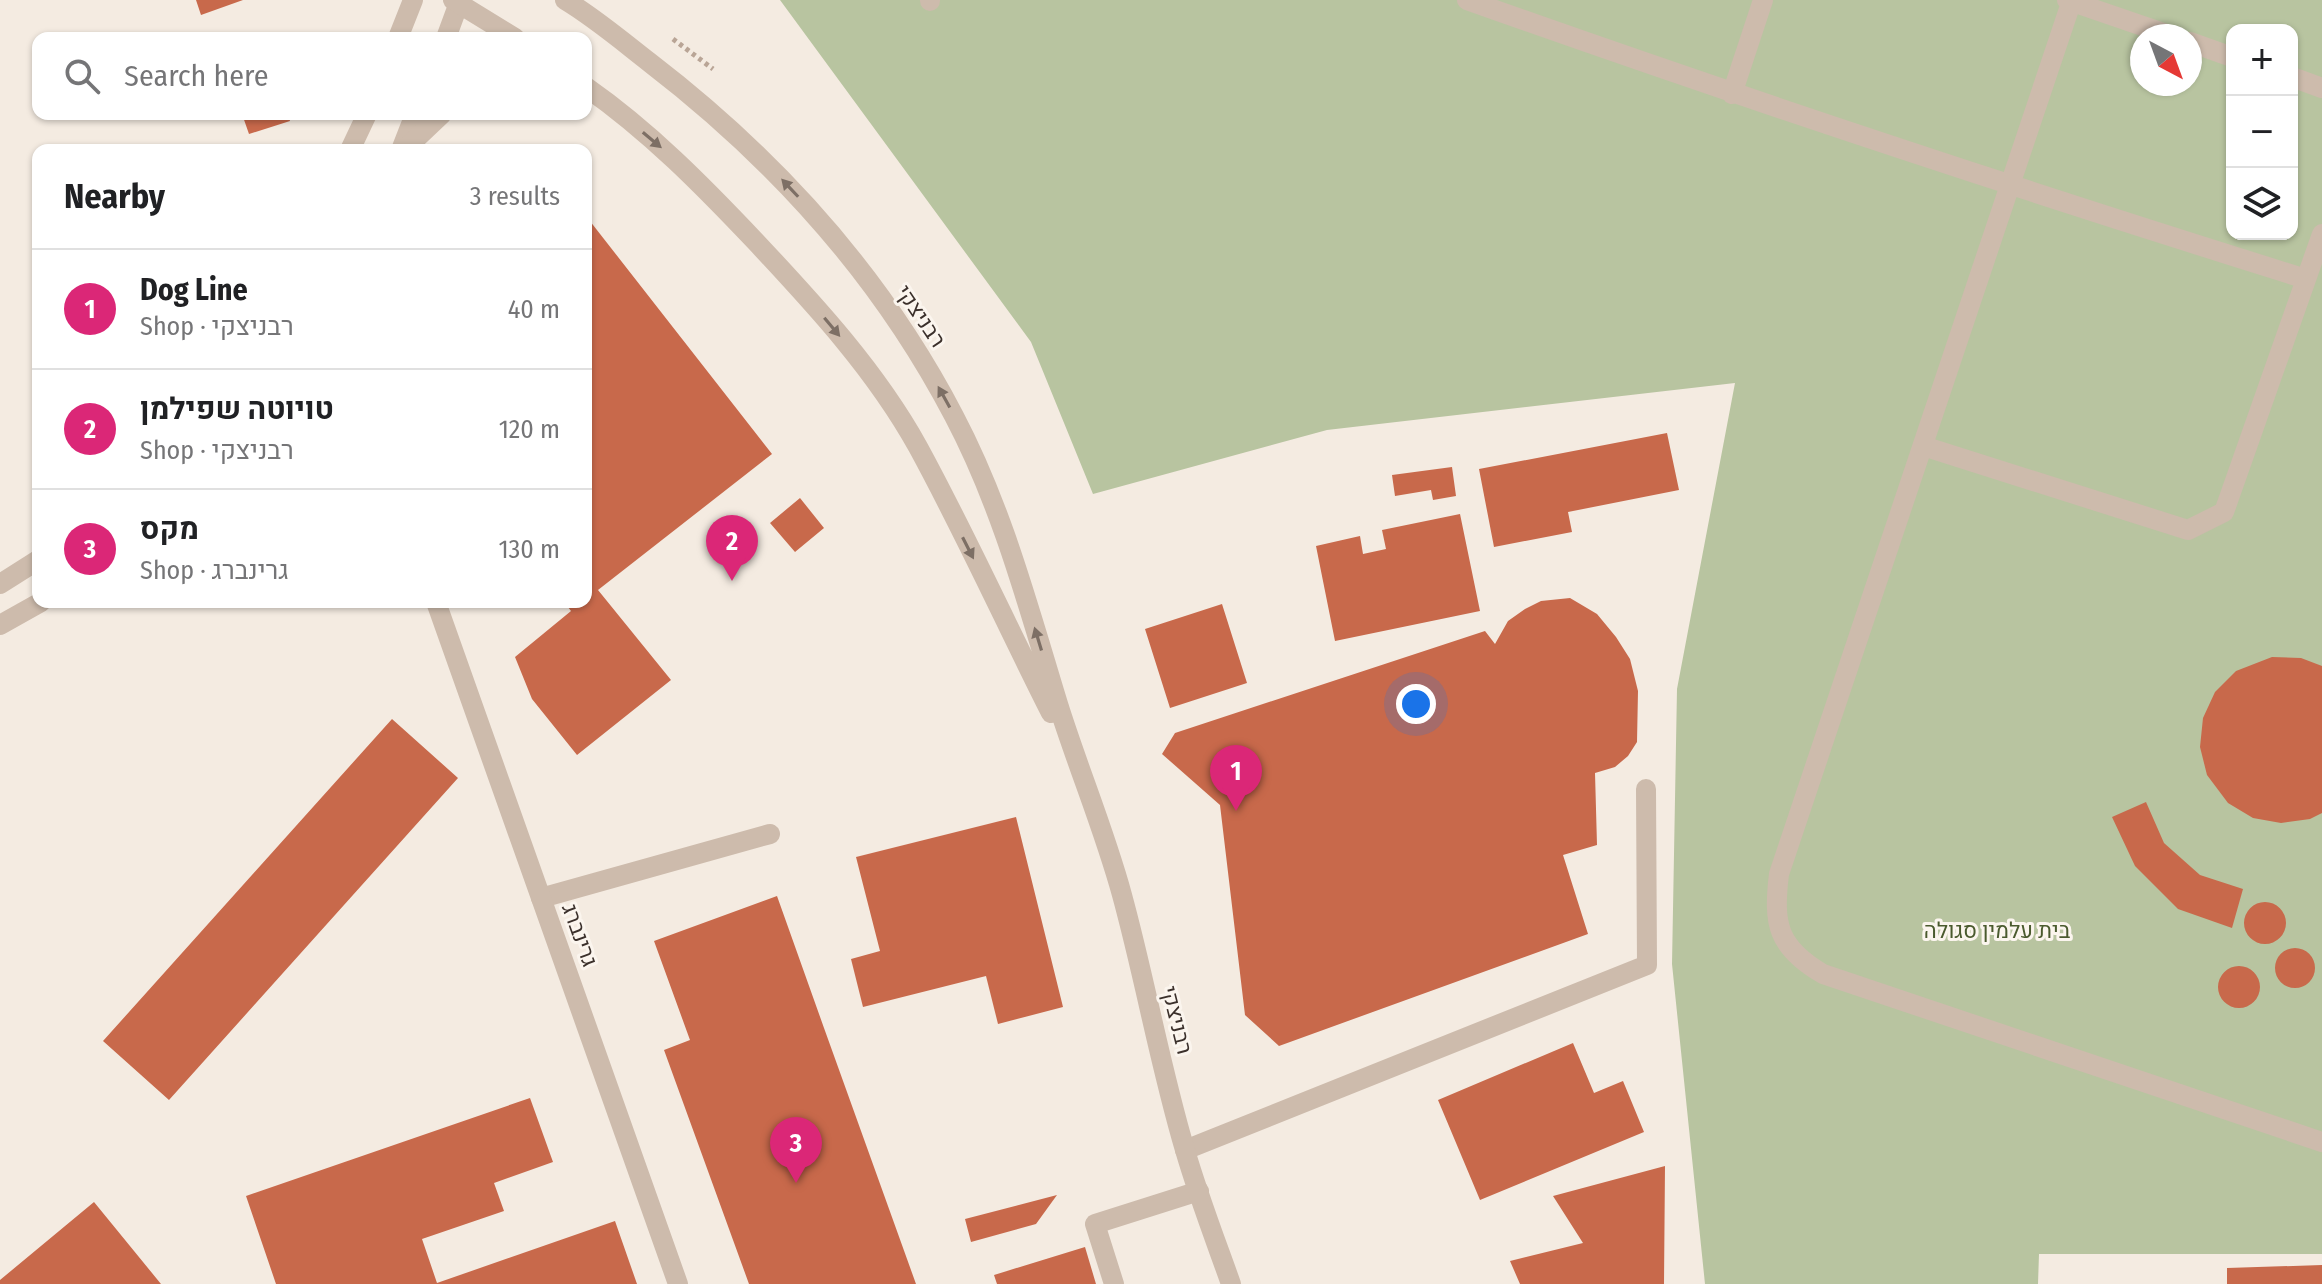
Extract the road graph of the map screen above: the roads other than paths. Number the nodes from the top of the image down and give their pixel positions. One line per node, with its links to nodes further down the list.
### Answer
1 (413, 0): 8 (street)
2 (565, 0): 32 (street, רבניצקי, one-way to 2)
3 (1467, 0): 16 (street)
4 (1763, 0): 16 (street)
5 (457, 1): 9 (street); 10 (street)
6 (2070, 1): 7 (street); 23 (street)
7 (2137, 24)
8 (400, 32)
9 (448, 32)
10 (506, 32)
11 (2202, 46): 12 (street)
12 (2226, 55)
13 (2298, 79): 14 (street)
14 (2322, 88)
15 (592, 92): 32 (street, רבניצקי, one-way to 32)
16 (1732, 94): 23 (street)
17 (364, 120): 20 (street)
18 (413, 120): 21 (street)
19 (436, 120): 22 (street)
20 (353, 144)
21 (405, 144)
22 (410, 144)
23 (2010, 186): 25 (street); 26 (street)
24 (2322, 234): 25 (street)
25 (2306, 279): 26 (street)
26 (1923, 446): 36 (street)
27 (32, 564): 28 (street)
28 (0, 584)
29 (32, 607): 31 (street)
30 (438, 608): 35 (street, גרינברג)
31 (0, 625)
32 (1077, 767): 37 (street, רבניצקי)
33 (1646, 789): 37 (street)
34 (770, 834): 35 (street)
35 (541, 898): 39 (street, גרינברג)
36 (2322, 1142)
37 (1185, 1150): 38 (street, רבניצקי)
38 (1199, 1191): 40 (street); 41 (street, רבניצקי)
39 (678, 1284)
40 (1114, 1284)
41 (1231, 1284)

